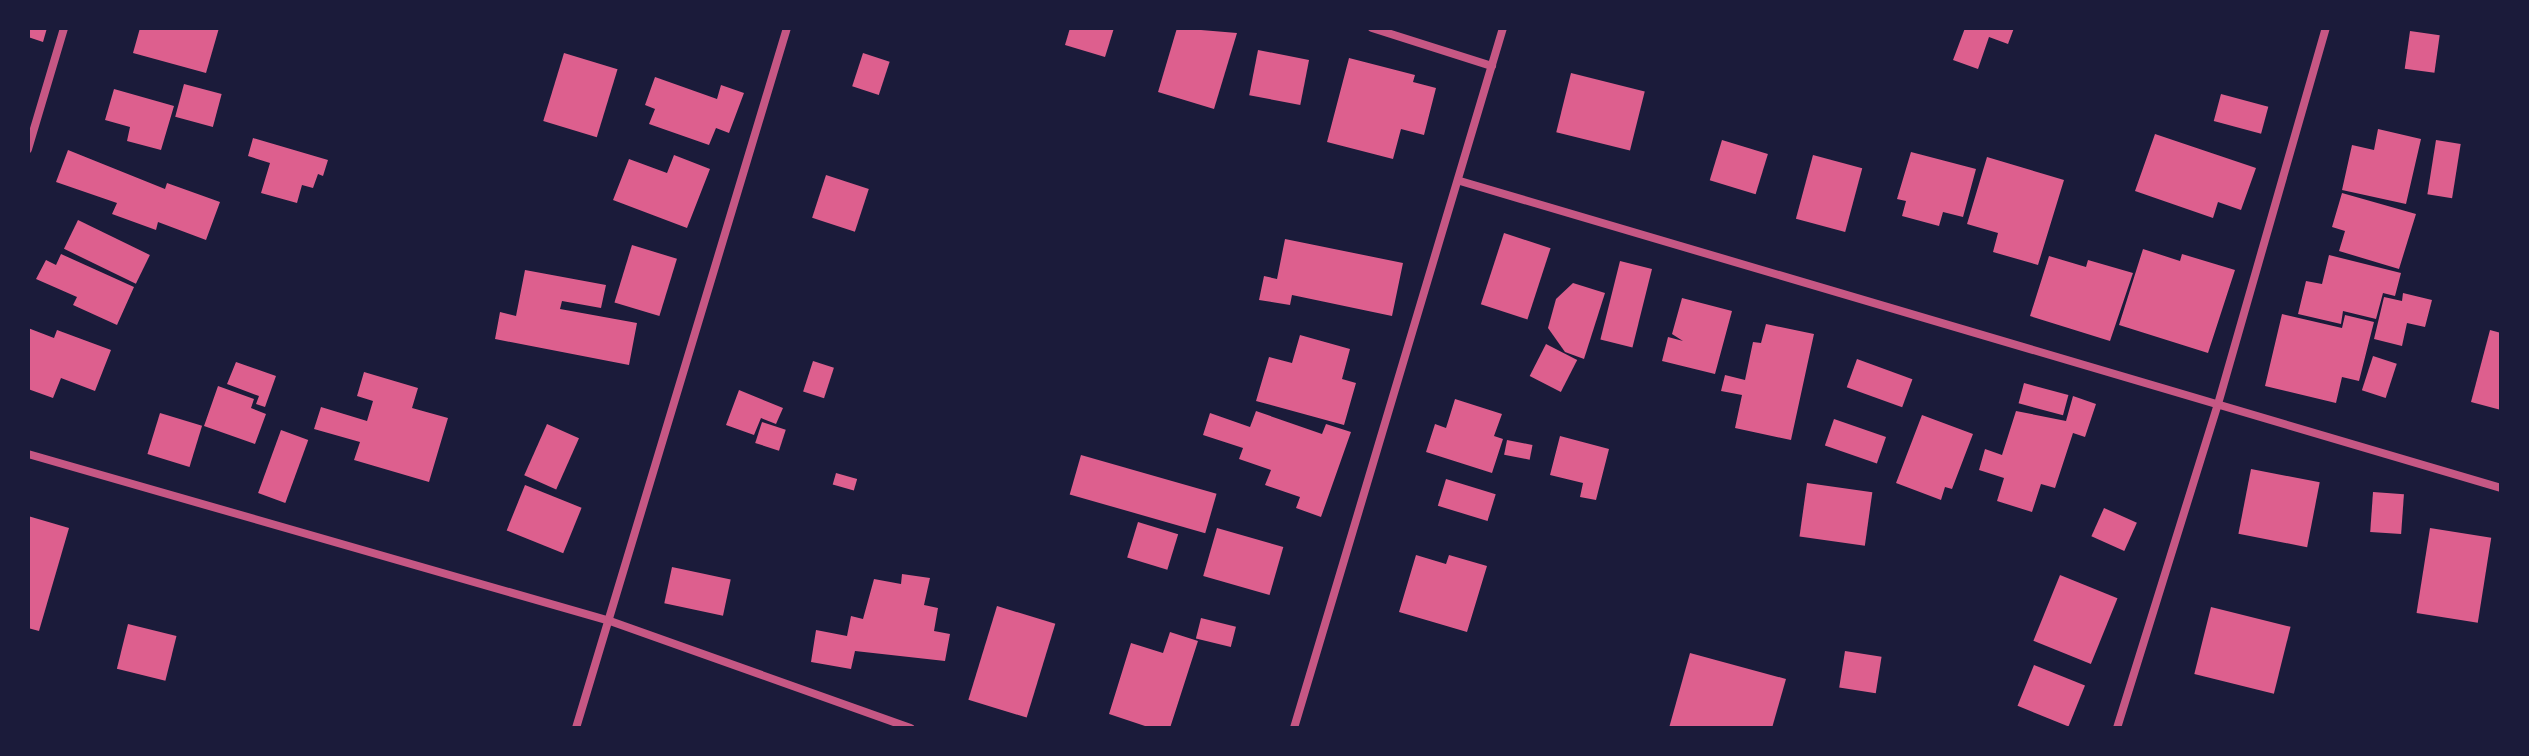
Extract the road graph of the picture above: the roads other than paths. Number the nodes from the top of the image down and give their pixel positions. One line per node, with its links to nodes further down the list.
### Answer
1 (64, 28): 7 (street)
2 (787, 28): 12 (street)
3 (1372, 28): 6 (street)
4 (1503, 28): 6 (street)
5 (2326, 28): 9 (street)
6 (1492, 66): 8 (street)
7 (28, 149)
8 (1460, 181): 9 (street); 15 (street)
9 (2218, 404): 11 (street); 16 (street)
10 (28, 454): 12 (street)
11 (2501, 488)
12 (610, 621): 13 (street); 14 (street)
13 (576, 728)
14 (911, 728)
15 (1294, 728)
16 (2117, 728)

